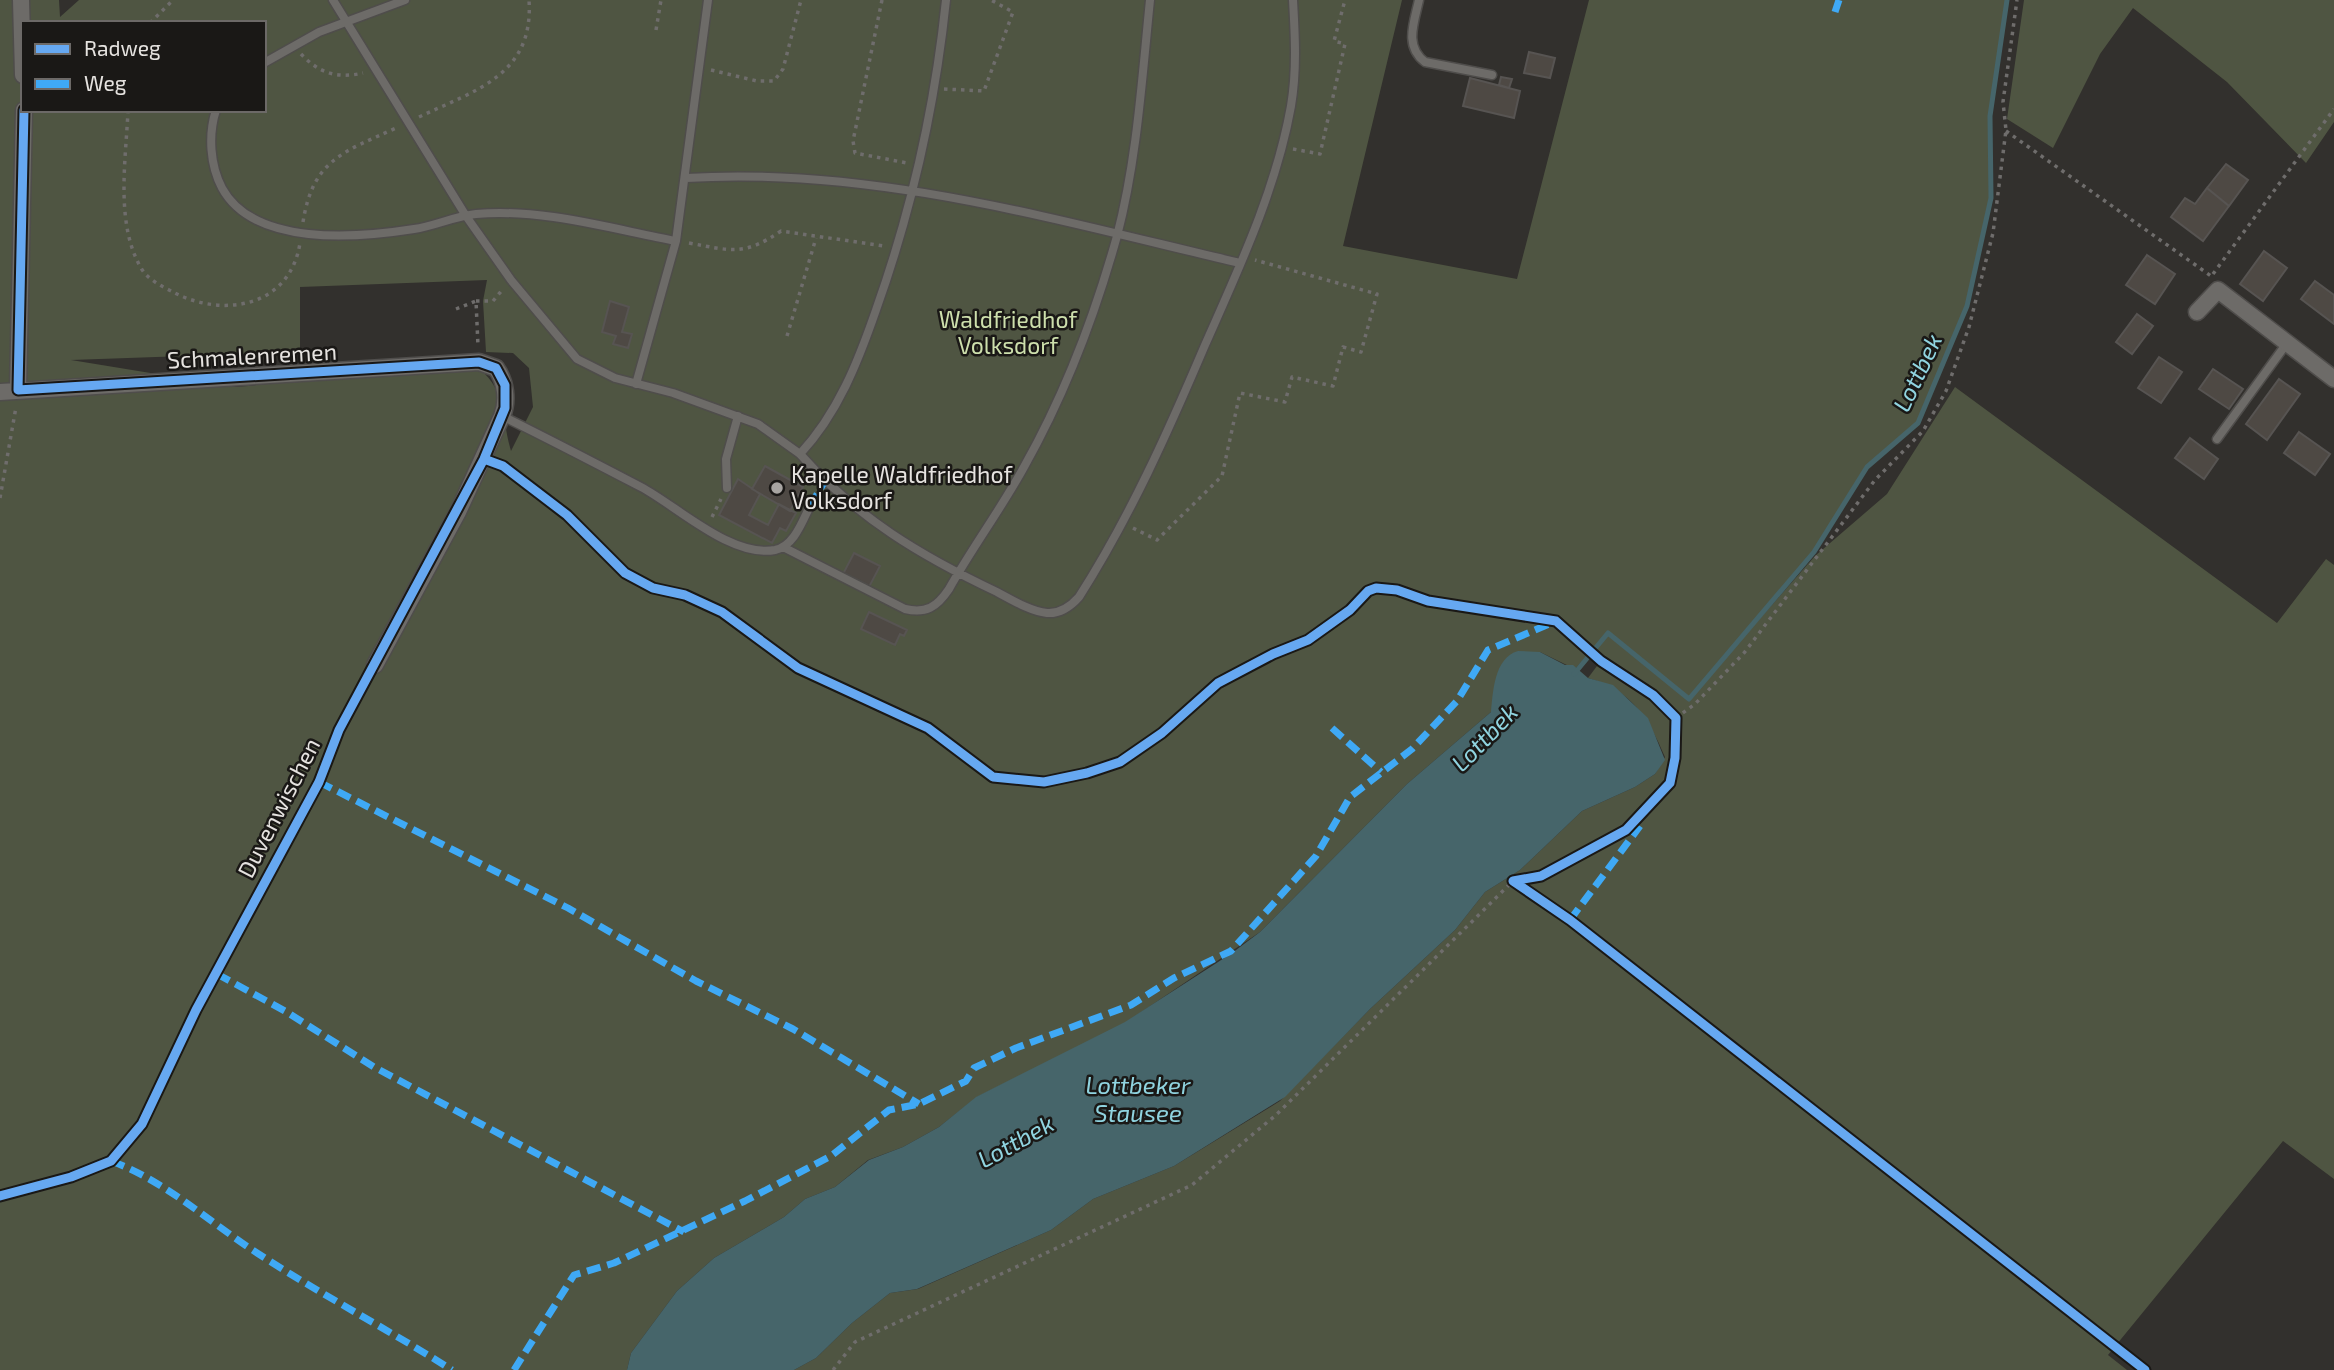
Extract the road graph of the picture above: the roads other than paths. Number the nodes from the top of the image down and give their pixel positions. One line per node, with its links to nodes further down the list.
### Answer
1 (21, 0): 10 (street)
2 (333, 0): 9 (lane)
3 (405, 0): 9 (lane)
4 (708, 0): 15 (lane)
5 (946, 0): 16 (lane)
6 (1150, 0): 18 (lane)
7 (1293, 0): 20 (lane)
8 (1419, 0): 12 (lane)
9 (346, 20): 11 (lane); 17 (lane)
10 (22, 21)
11 (266, 62)
12 (1492, 75)
13 (24, 112): 25 (street)
14 (216, 112): 17 (lane)
15 (686, 178): 16 (lane); 19 (lane)
16 (913, 193): 18 (lane); 30 (lane)
17 (466, 216): 19 (lane); 24 (lane)
18 (1117, 235): 20 (lane); 34 (lane)
19 (676, 241): 24 (lane)
20 (1242, 260): 34 (lane)
21 (2197, 312): 22 (street)
22 (2287, 343): 23 (street); 29 (lane)
23 (2334, 379)
24 (636, 384): 28 (lane)
25 (18, 390): 26 (street, Schmalenremen); 27 (street, Schmalenremen)
26 (0, 392)
27 (502, 416): 33 (lane); 35 (street)
28 (738, 416): 30 (lane); 31 (lane)
29 (2217, 439)
30 (800, 454): 34 (lane)
31 (727, 488)
32 (810, 506): 33 (lane)
33 (783, 547): 34 (lane)
34 (958, 574)
35 (375, 665)

